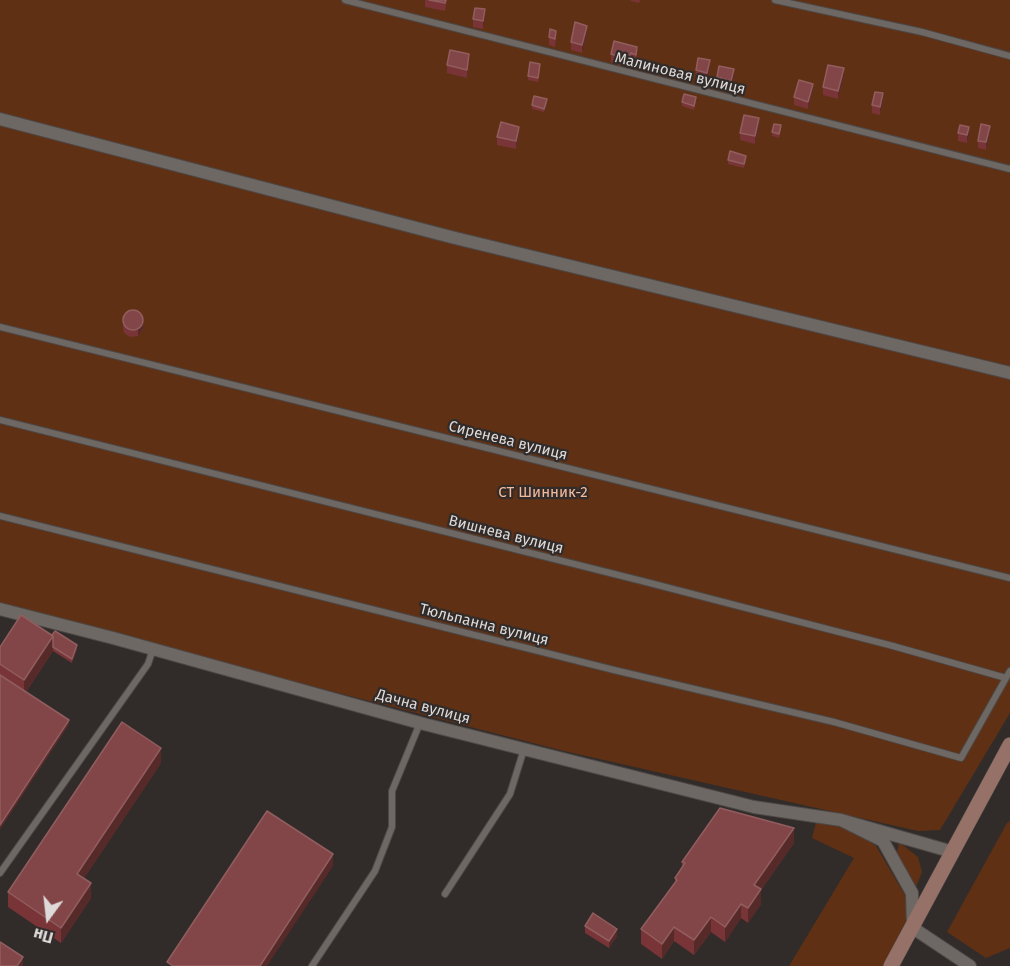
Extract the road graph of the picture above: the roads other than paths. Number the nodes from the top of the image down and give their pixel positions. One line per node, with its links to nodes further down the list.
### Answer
1 (345, 0): 5 (lane, Малиновая вулиця)
2 (775, 0): 3 (lane)
3 (1010, 56)
4 (0, 119): 7 (street)
5 (1010, 169)
6 (0, 327): 10 (lane, Сиренева вулиця)
7 (1010, 373)
8 (0, 420): 14 (lane, Вишнева вулиця)
9 (0, 516): 14 (lane, Тюльпанна вулиця)
10 (1010, 578)
11 (0, 610): 12 (street, Дачна вулиця)
12 (153, 649): 15 (street, Дачна вулиця); 20 (lane)
13 (1010, 671): 14 (lane)
14 (1006, 678)
15 (420, 723): 17 (street, Дачна вулиця); 23 (lane)
16 (1010, 745): 19 (main road)
17 (524, 749): 18 (street, Дачна вулиця); 21 (lane)
18 (841, 819): 19 (street); 22 (street)
19 (953, 852): 22 (main road)
20 (0, 873)
21 (445, 894)
22 (913, 928): 24 (main road); 25 (street)
23 (312, 966)
24 (891, 966)
25 (970, 966)

